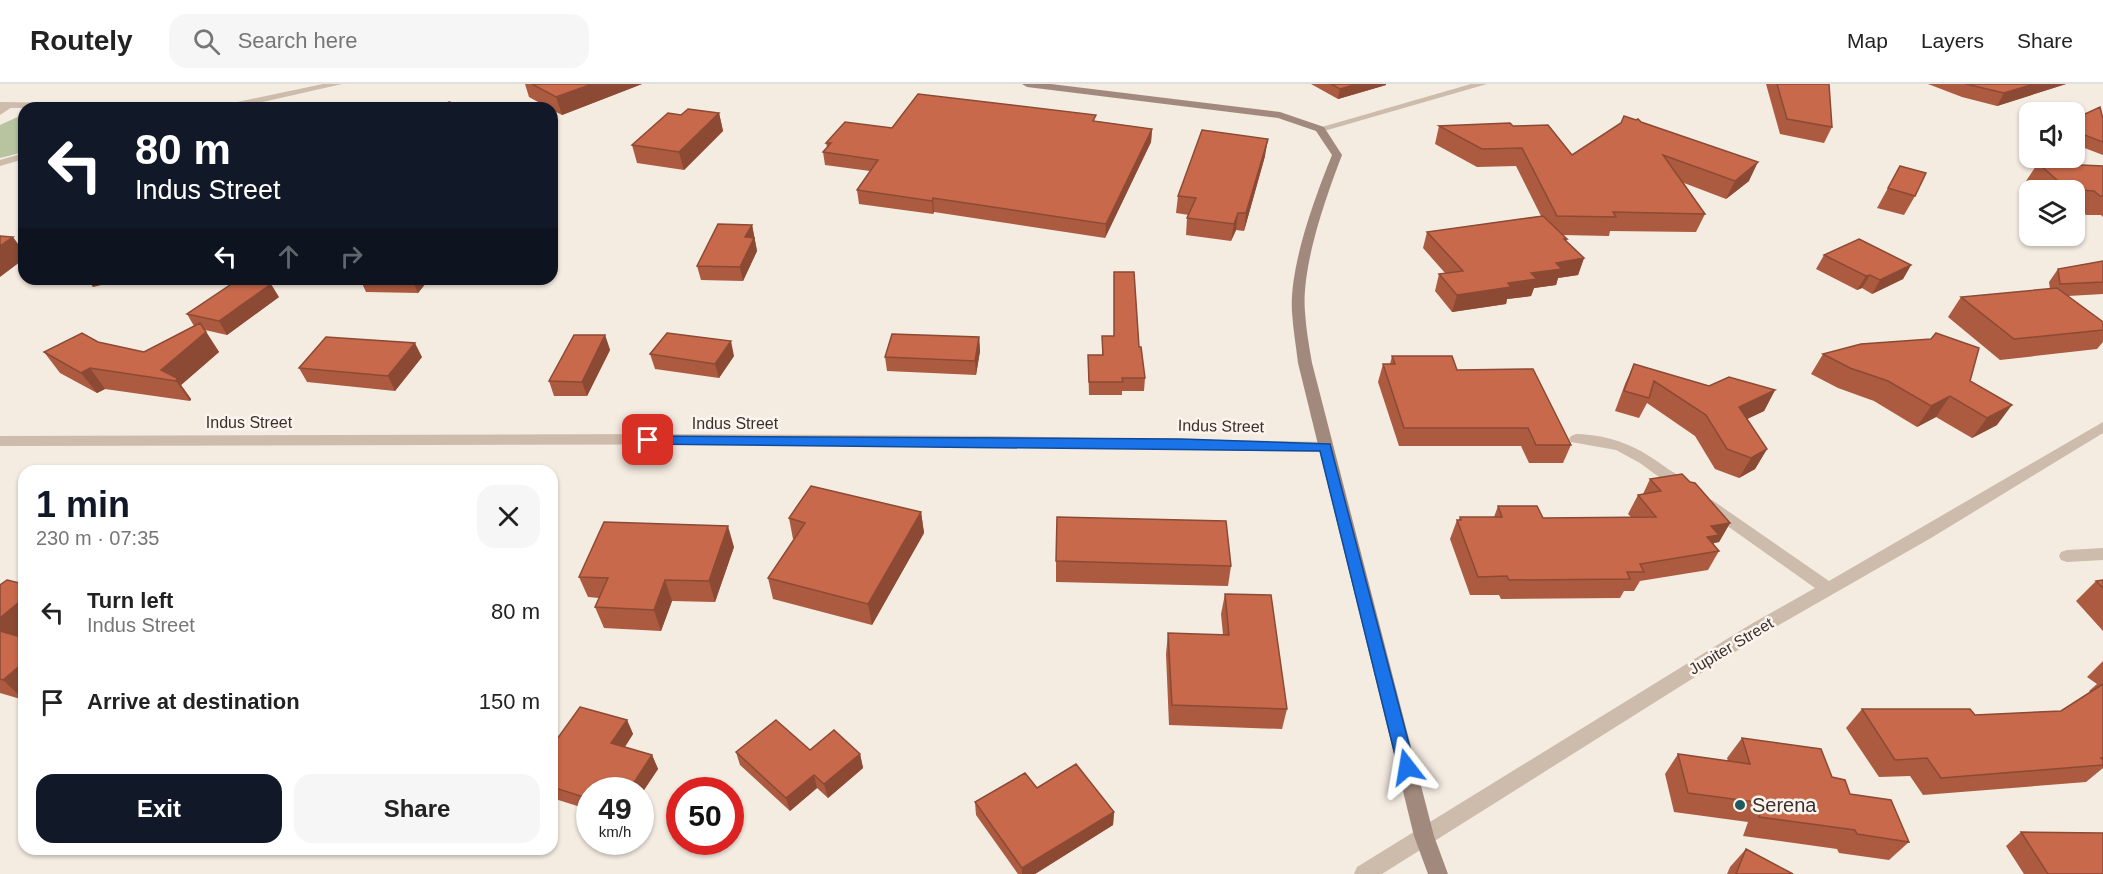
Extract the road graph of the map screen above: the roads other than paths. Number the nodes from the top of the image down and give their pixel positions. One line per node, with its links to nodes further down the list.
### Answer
1 (337, 84): 4 (street)
2 (1027, 84): 7 (main road)
3 (1482, 84): 7 (street)
4 (252, 102)
5 (5, 105): 6 (street)
6 (0, 112)
7 (1320, 129): 13 (main road)
8 (18, 158): 9 (street)
9 (0, 163)
10 (2103, 427): 16 (street, Jupiter Street)
11 (1576, 439): 16 (street)
12 (0, 441): 13 (street, Indus Street)
13 (1325, 447): 17 (main road)
14 (2103, 554): 15 (street)
15 (2067, 556)
16 (1828, 589): 17 (street, Jupiter Street)
17 (1424, 836): 18 (street, Jupiter Street); 19 (main road)
18 (1364, 874)
19 (1438, 874)

